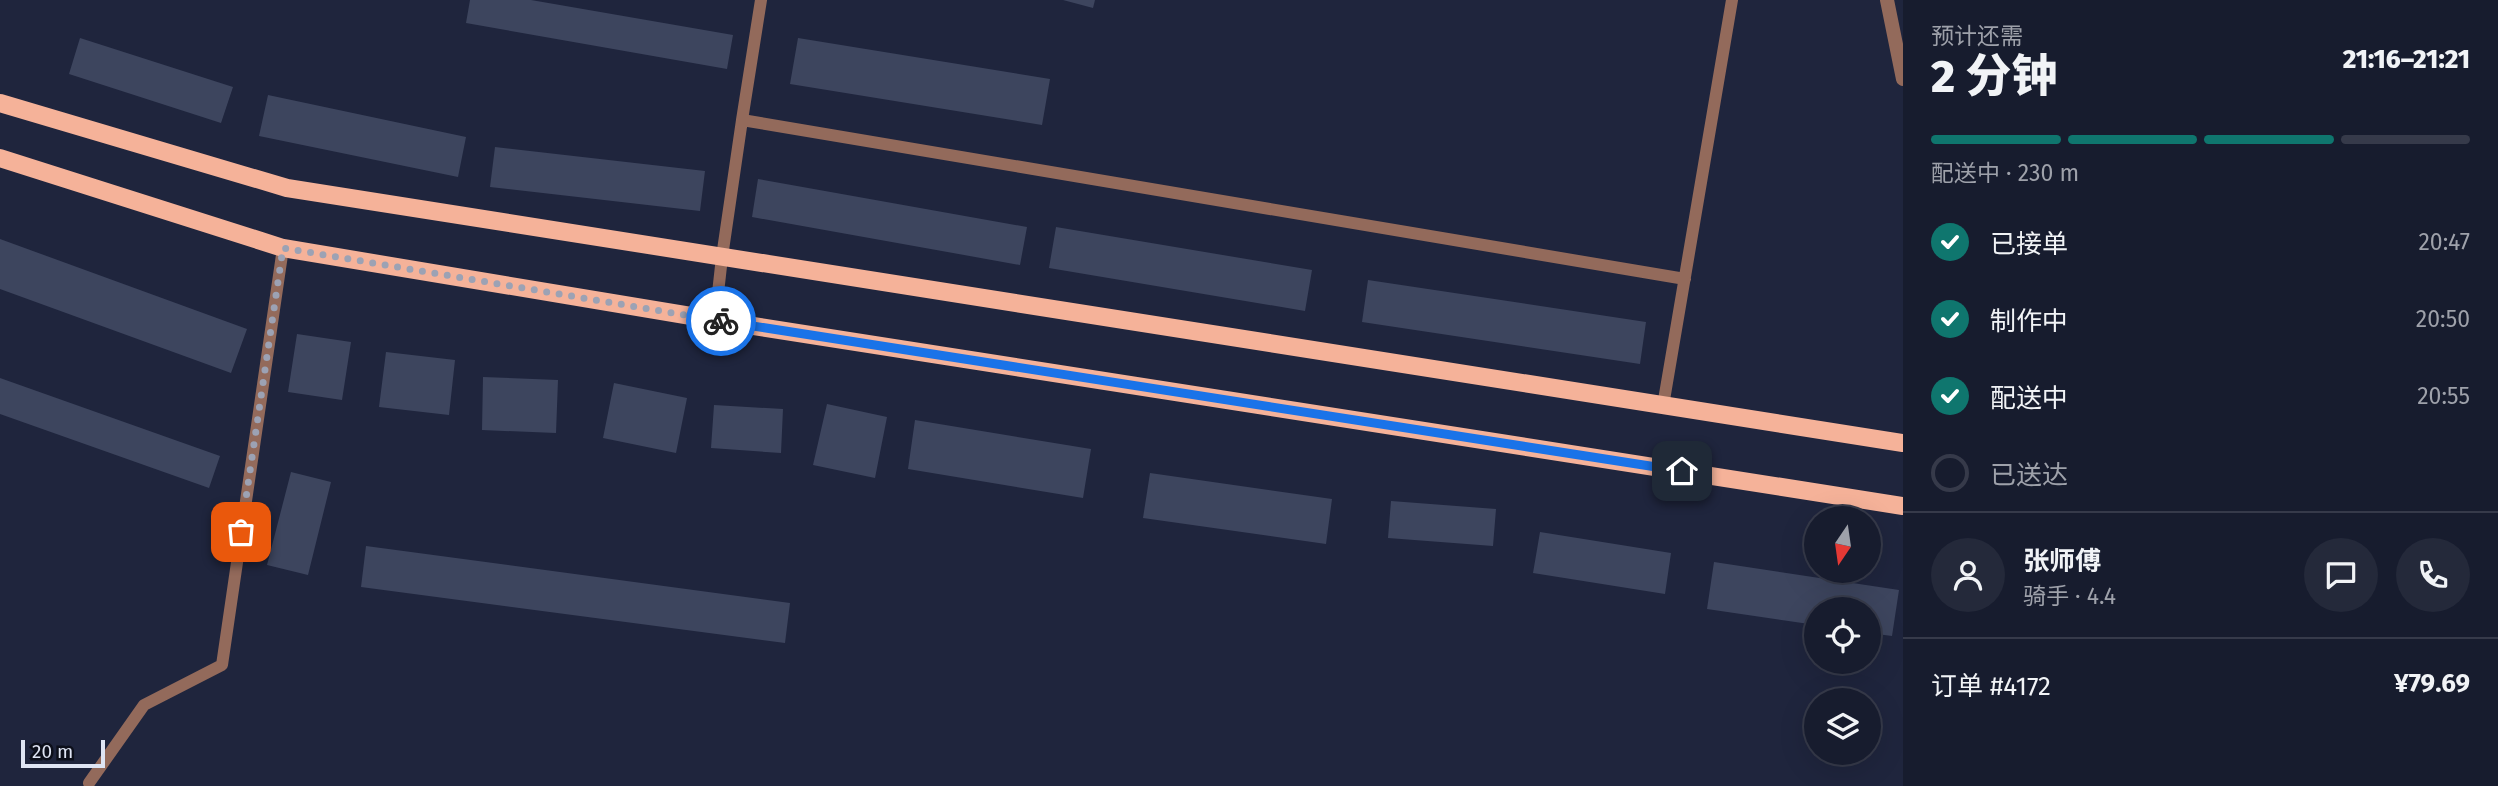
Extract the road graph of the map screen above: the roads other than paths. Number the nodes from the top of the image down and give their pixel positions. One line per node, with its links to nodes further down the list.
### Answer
1 (761, 0): 6 (lane)
2 (1732, 0): 10 (lane)
3 (1888, 0): 4 (street)
4 (1903, 79)
5 (0, 103): 9 (main road)
6 (742, 120): 9 (lane); 10 (lane)
7 (0, 158): 8 (main road)
8 (283, 248): 11 (main road); 15 (lane)
9 (722, 257): 11 (lane); 12 (main road)
10 (1685, 279): 12 (lane)
11 (715, 320): 14 (main road)
12 (1663, 406): 13 (main road)
13 (1903, 443)
14 (1903, 506)
15 (89, 783)

